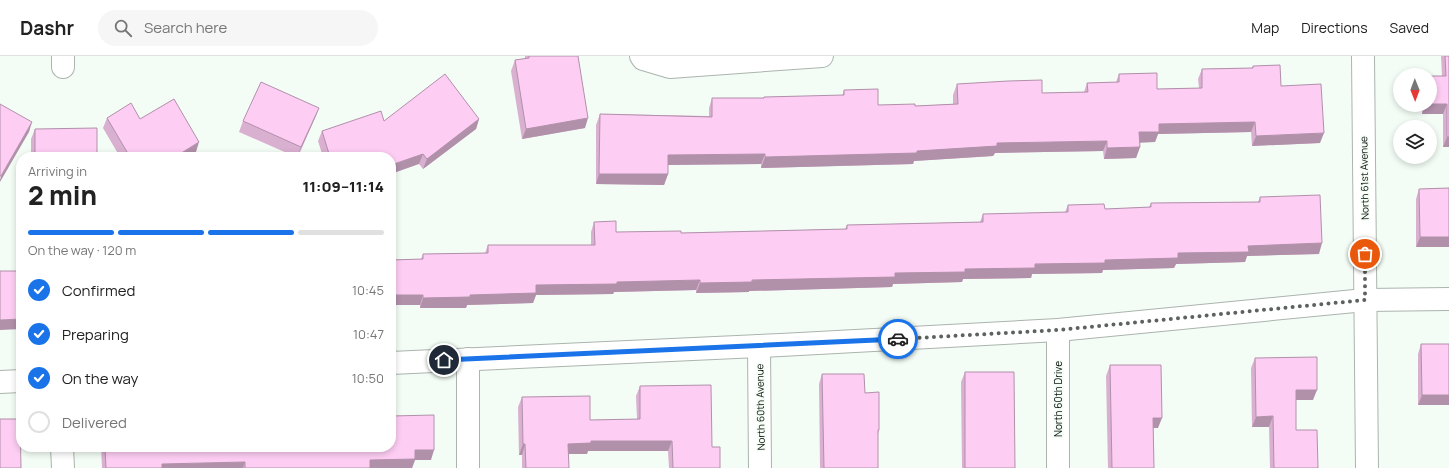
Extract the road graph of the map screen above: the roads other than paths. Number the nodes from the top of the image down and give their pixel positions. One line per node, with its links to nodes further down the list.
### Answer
1 (822, 56): 3 (street)
2 (1363, 56): 5 (street, North 61st Avenue)
3 (642, 58)
4 (1449, 299): 5 (street)
5 (1365, 300): 6 (street); 17 (street, North 61st Avenue)
6 (1058, 330): 7 (street); 16 (street, North 60th Drive)
7 (759, 346): 8 (street); 15 (street, North 60th Avenue)
8 (468, 359): 9 (street); 14 (street)
9 (396, 363)
10 (16, 381): 11 (street)
11 (0, 382)
12 (62, 452): 13 (street)
13 (63, 468)
14 (468, 468)
15 (760, 468)
16 (1058, 468)
17 (1367, 468)

